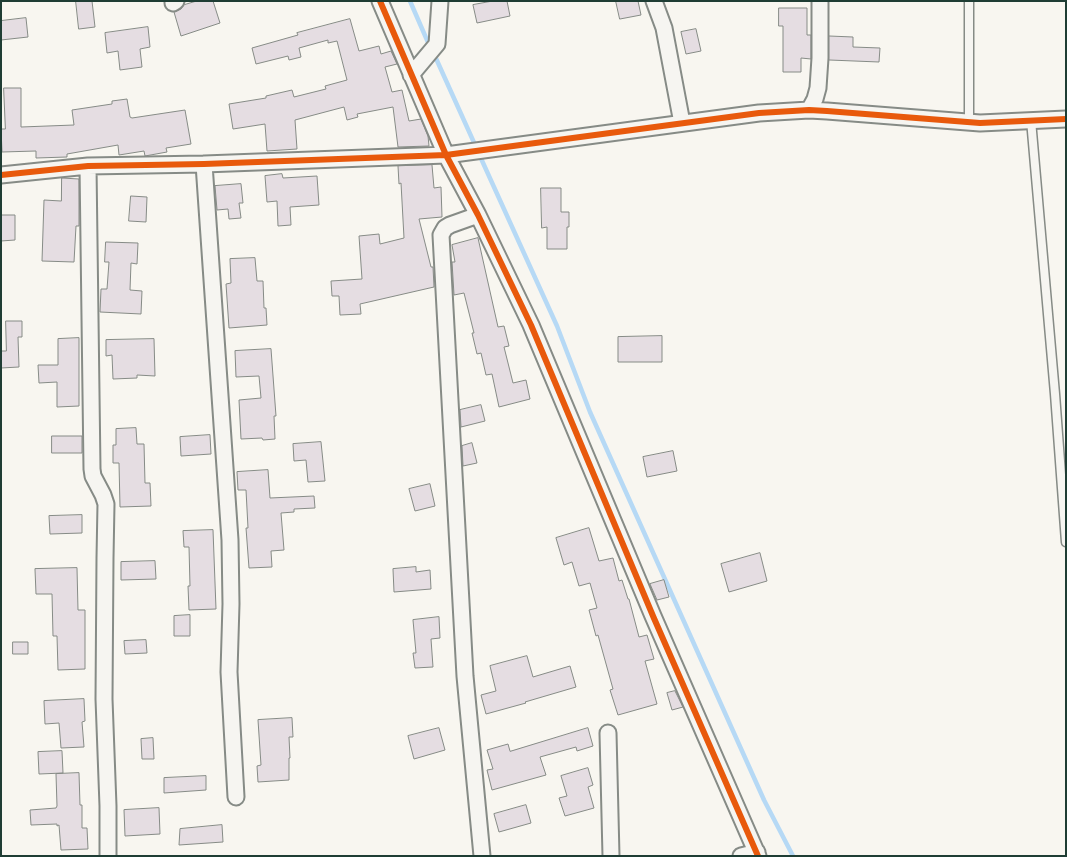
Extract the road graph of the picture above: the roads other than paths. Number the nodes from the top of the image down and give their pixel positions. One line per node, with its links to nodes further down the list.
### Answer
1 (380, 1): 6 (street)
2 (440, 1): 6 (street)
3 (654, 1): 11 (street)
4 (820, 1): 7 (street)
5 (969, 1): 10 (lane)
6 (412, 75): 12 (street)
7 (809, 110): 10 (street); 11 (street)
8 (1066, 119): 9 (street)
9 (1031, 120): 10 (street); 17 (lane)
10 (969, 121)
11 (682, 123): 12 (street)
12 (446, 155): 13 (street); 16 (street)
13 (204, 164): 14 (street); 19 (street)
14 (88, 166): 15 (street); 21 (street)
15 (1, 175)
16 (478, 215): 20 (street); 22 (street)
17 (1066, 542)
18 (608, 733): 23 (street)
19 (236, 797)
20 (758, 854): 24 (street)
21 (108, 856)
22 (482, 856)
23 (611, 856)
24 (742, 856)

